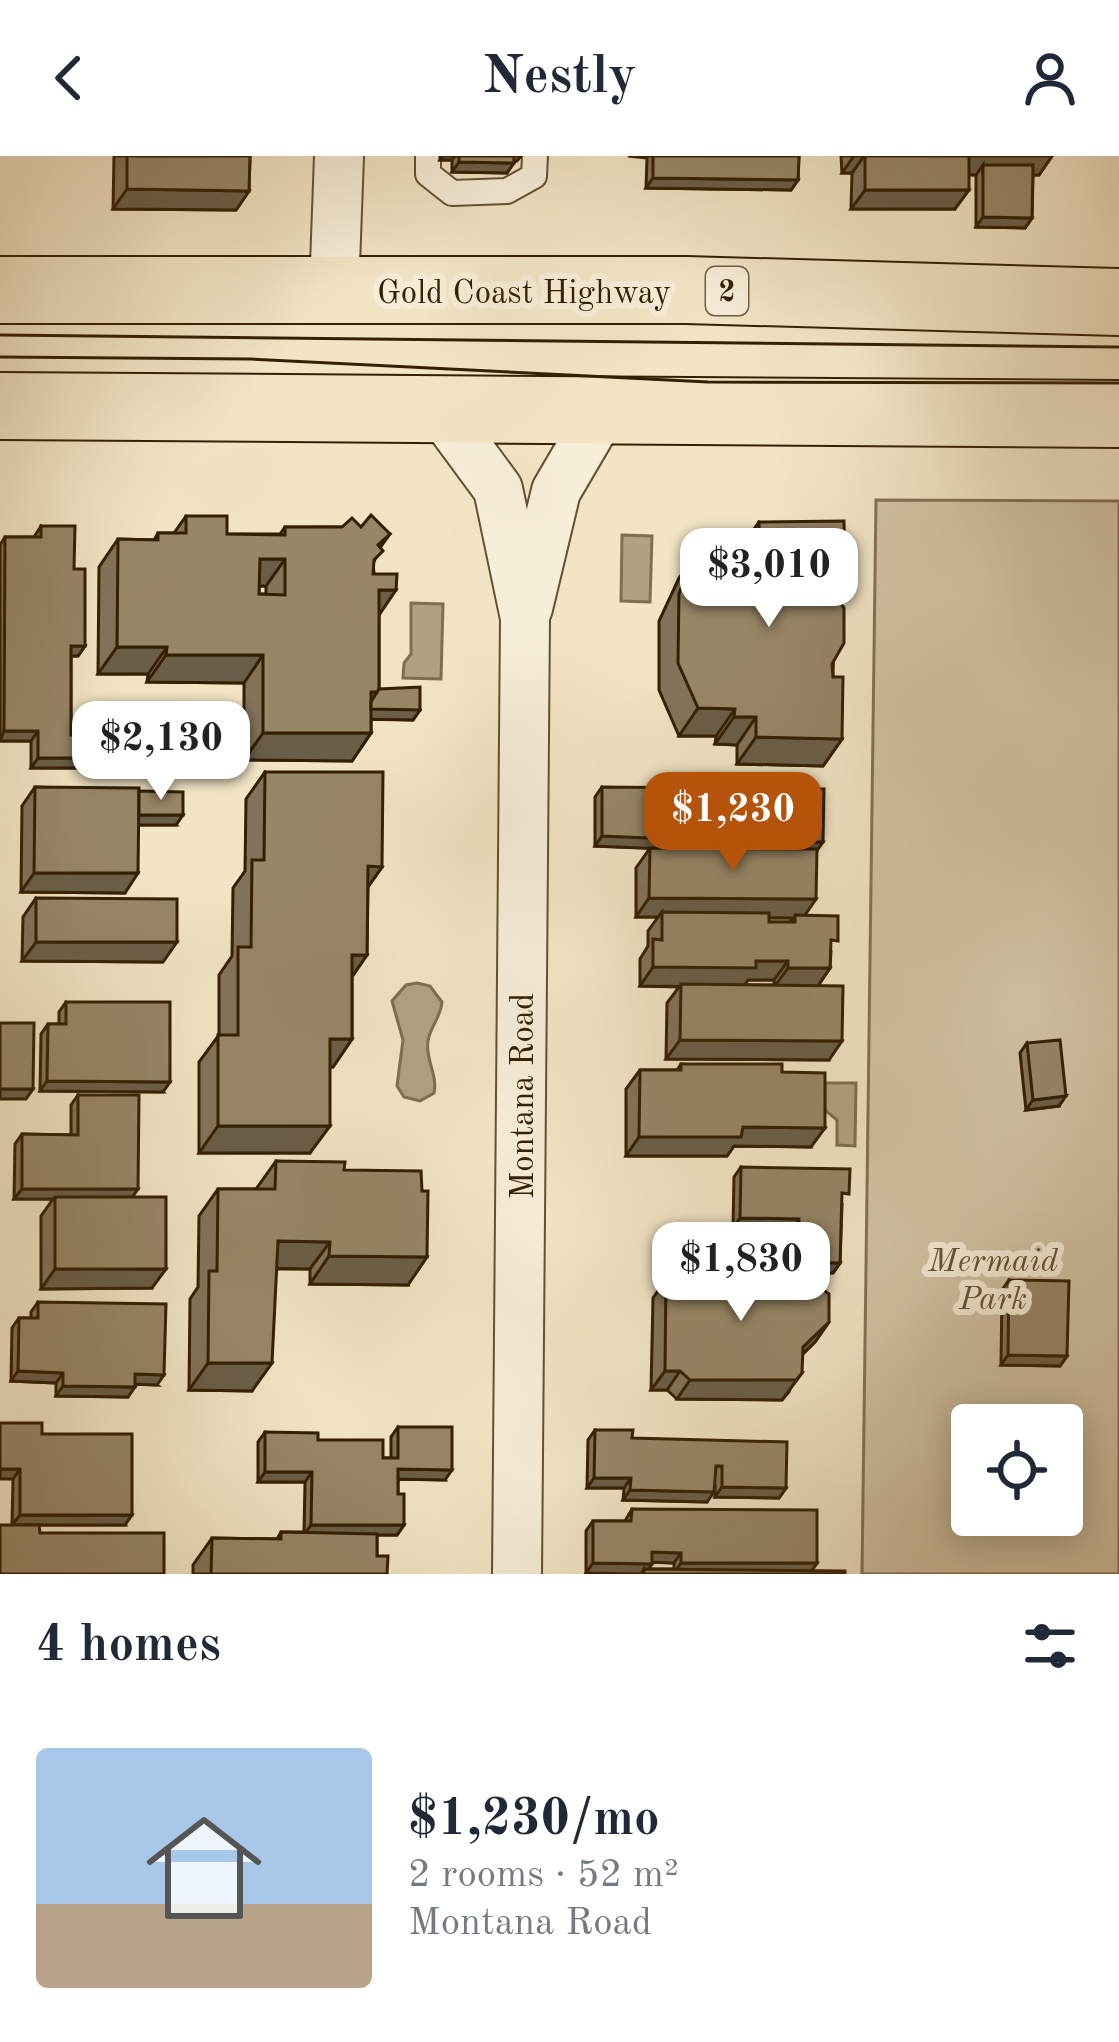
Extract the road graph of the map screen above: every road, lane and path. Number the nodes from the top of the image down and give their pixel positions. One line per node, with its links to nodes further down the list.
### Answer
1 (338, 156): 5 (street)
2 (428, 156): 3 (lane)
3 (535, 156)
4 (0, 290): 5 (highway, Gold Coast Highway / 2)
5 (334, 292): 6 (highway, Gold Coast Highway / 2)
6 (1119, 302)
7 (0, 406): 8 (highway)
8 (439, 409): 9 (highway); 11 (street, Montana Road)
9 (604, 409): 10 (highway); 11 (street, Montana Road)
10 (1119, 414)
11 (525, 618): 12 (street, Montana Road)
12 (517, 1574)

